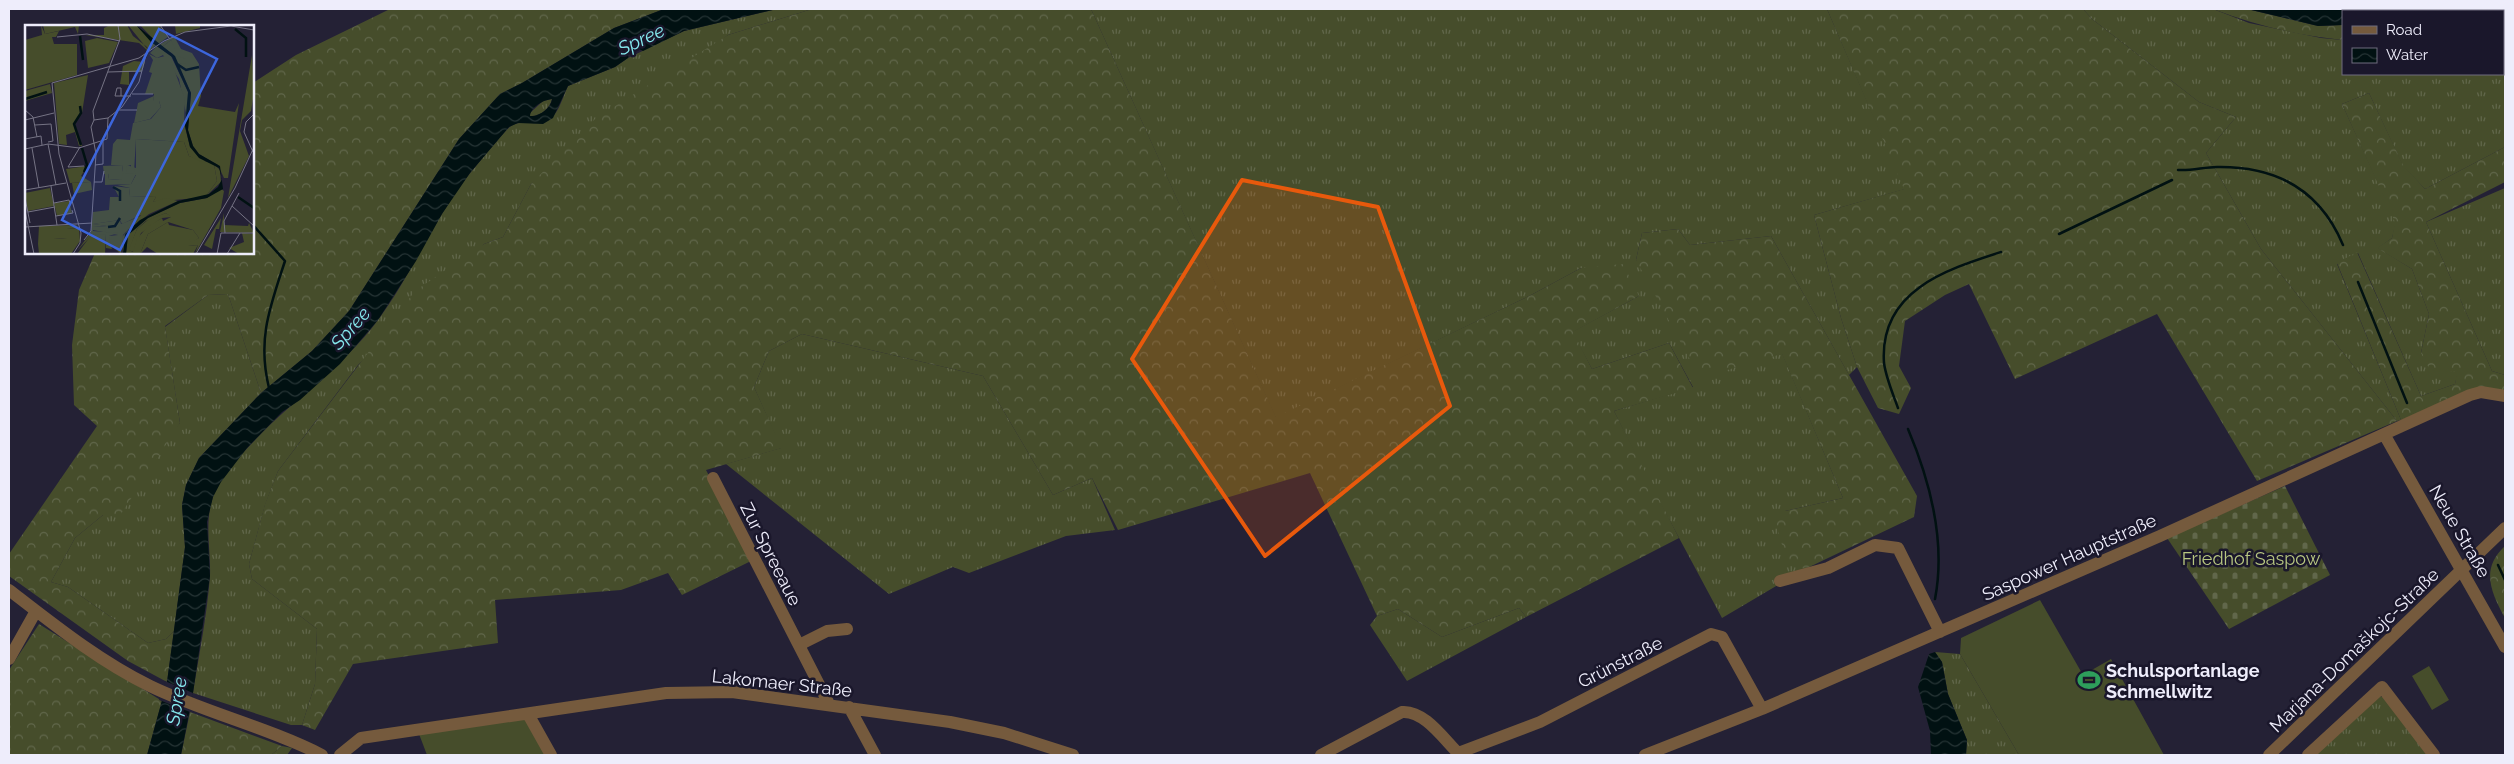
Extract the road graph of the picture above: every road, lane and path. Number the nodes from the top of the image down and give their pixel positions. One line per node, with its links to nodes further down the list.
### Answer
1 (2505, 396): 2 (street, Saspower Hauptstraße)
2 (2384, 434): 5 (street, Neue Straße); 10 (street, Saspower Hauptstraße)
3 (712, 478): 11 (street, Zur Spreeaue)
4 (2505, 528): 5 (street, Marjana-Domaškojc-Straße)
5 (2463, 570): 12 (street, Neue Straße); 26 (street, Marjana-Domaškojc-Straße)
6 (1780, 581): 10 (street)
7 (9, 590): 8 (street)
8 (36, 611): 13 (street); 19 (street)
9 (847, 629): 11 (street)
10 (1940, 632): 16 (street, Saspower Hauptstraße)
11 (799, 646): 14 (street, Zur Spreeaue)
12 (2505, 646)
13 (9, 659)
14 (828, 704): 15 (street, Lakomaer Straße); 17 (street, Lakomaer Straße)
15 (849, 707): 22 (street); 23 (street, Lakomaer Straße)
16 (1762, 709): 18 (street, Grünstraße); 25 (street, Saspower Hauptstraße)
17 (528, 714): 20 (street, Lakomaer Straße); 21 (street)
18 (1459, 754): 24 (street)
19 (322, 755)
20 (340, 755)
21 (551, 755)
22 (875, 755)
23 (1073, 755)
24 (1322, 755)
25 (1645, 755)
26 (2269, 755)
27 (2308, 755): 28 (street)
28 (2434, 755)

